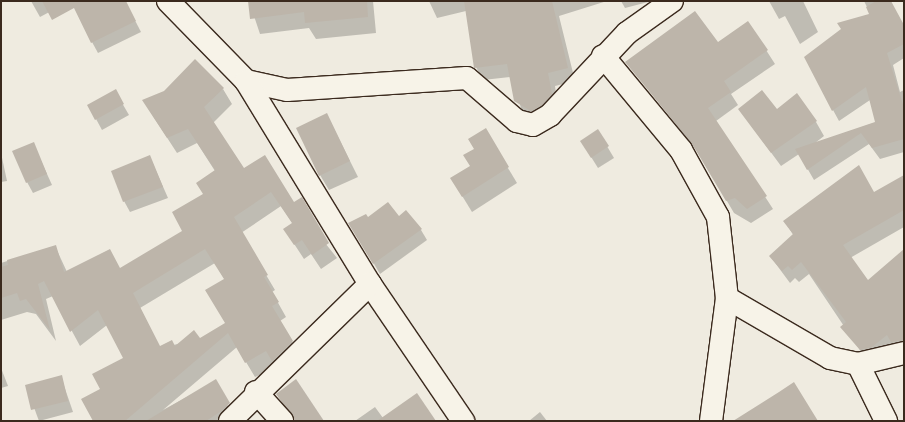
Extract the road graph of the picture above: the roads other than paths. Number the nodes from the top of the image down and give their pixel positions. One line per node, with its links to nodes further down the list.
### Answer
1 (168, 1): 4 (street)
2 (672, 1): 3 (street)
3 (603, 56): 4 (street); 6 (street)
4 (246, 81): 5 (street)
5 (370, 284): 9 (street); 12 (street)
6 (727, 298): 8 (street); 13 (street)
7 (904, 353): 8 (street)
8 (858, 364): 14 (street)
9 (256, 392): 10 (street); 11 (street)
10 (230, 421)
11 (282, 421)
12 (463, 421)
13 (711, 421)
14 (886, 421)

